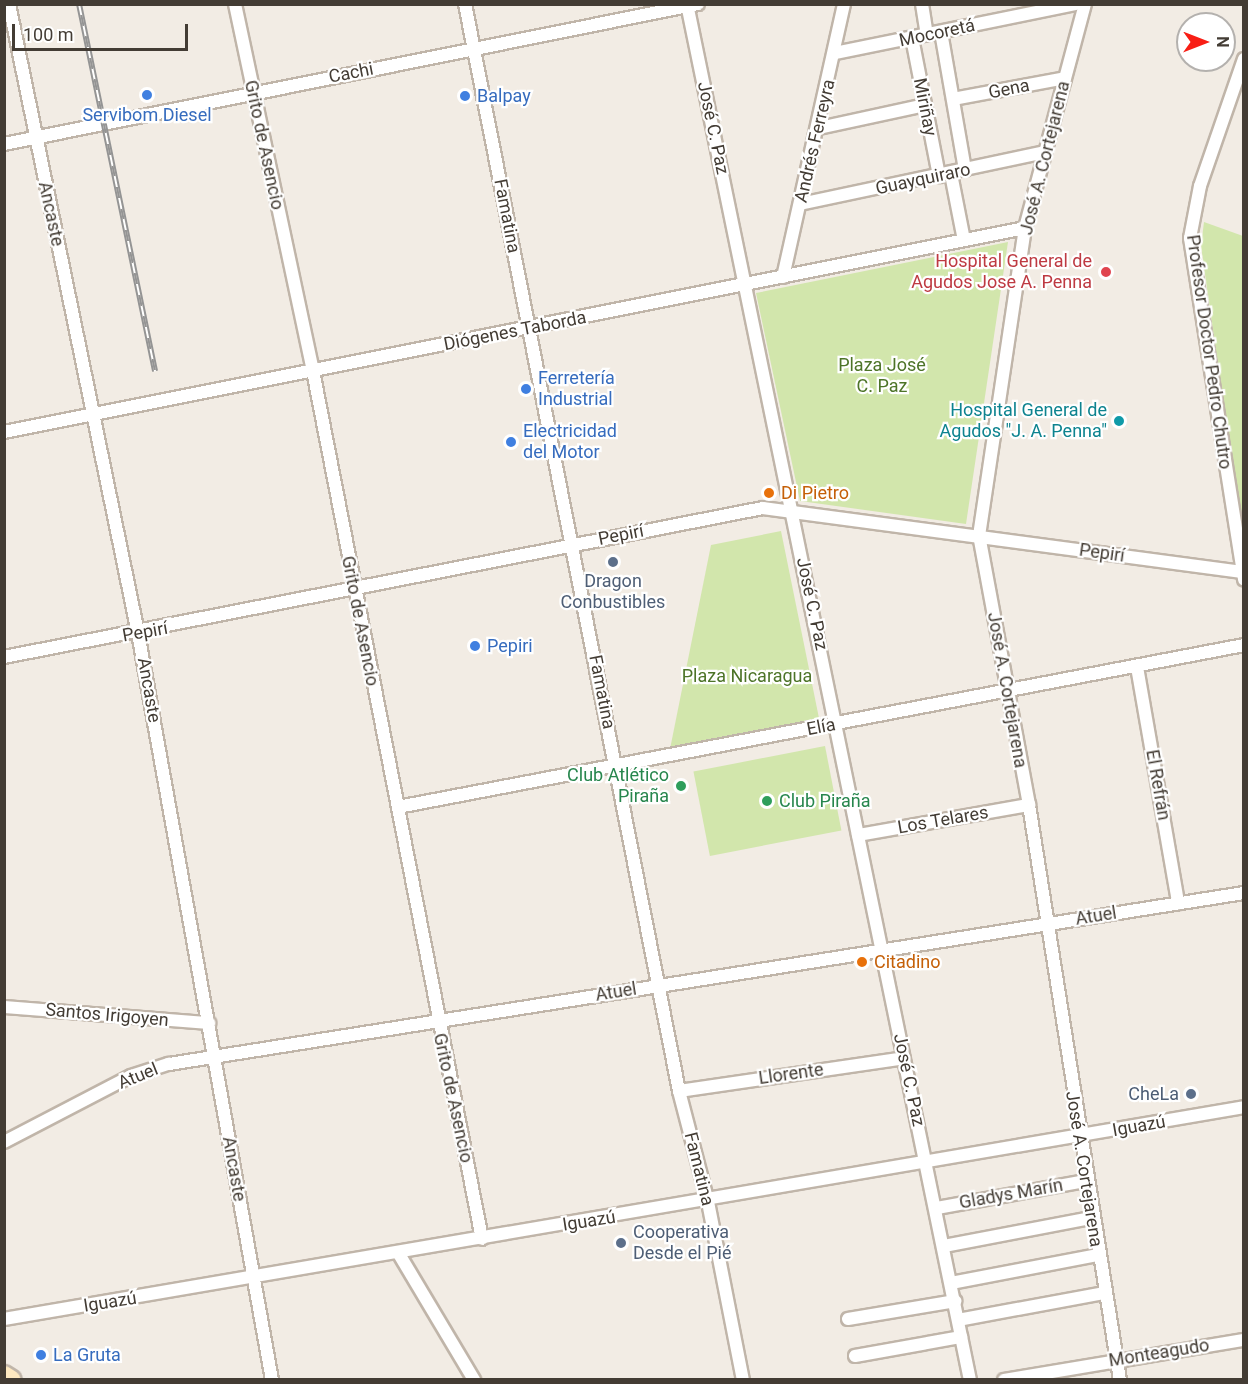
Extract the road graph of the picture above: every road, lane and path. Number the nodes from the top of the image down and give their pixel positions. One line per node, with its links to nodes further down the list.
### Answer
1 (9, 4): 20 (street, Ancaste)
2 (235, 4): 16 (street, Grito de Asencio)
3 (465, 4): 12 (street, Famatina)
4 (844, 4): 13 (street, Andrés Ferreyra)
5 (922, 4): 10 (street)
6 (1075, 4): 9 (street, Mocoretá)
7 (1085, 4): 15 (street, José A. Cortejarena)
8 (691, 5): 12 (street, Cachi); 29 (street, José C. Paz)
9 (941, 32): 10 (street, Mocoretá); 17 (street, Miriñay)
10 (927, 35): 11 (street, Mocoretá)
11 (912, 38): 13 (street, Mocoretá); 18 (street, Miriñay)
12 (473, 48): 16 (street, Cachi); 30 (street, Famatina)
13 (835, 53): 19 (street, Andrés Ferreyra)
14 (1244, 59): 37 (street, Profesor Doctor Pedro Chutro)
15 (1065, 78): 17 (street, Gena); 22 (street, José A. Cortejarena)
16 (252, 92): 20 (street, Cachi); 31 (street, Grito de Asencio)
17 (953, 99): 23 (street, Miriñay)
18 (925, 105): 19 (street); 24 (street, Miriñay)
19 (819, 128): 25 (street, Andrés Ferreyra)
20 (35, 139): 21 (street, Cachi); 32 (street, Ancaste)
21 (4, 144)
22 (1045, 152): 23 (street, Guayquiraro); 26 (street, José A. Cortejarena)
23 (965, 170): 24 (street, Guayquiraro)
24 (945, 175): 25 (street, Guayquiraro); 27 (street, Miriñay)
25 (800, 204): 28 (street, Andrés Ferreyra)
26 (1025, 228): 27 (street, Diógenes Taborda); 35 (street, José A. Cortejarena)
27 (963, 240): 28 (street, Diógenes Taborda)
28 (783, 276): 29 (street, Diógenes Taborda)
29 (745, 285): 30 (street, Diógenes Taborda); 34 (street, José C. Paz)
30 (529, 327): 31 (street, Diógenes Taborda); 36 (street, Famatina)
31 (313, 371): 32 (street, Diógenes Taborda); 38 (street, Grito de Asencio)
32 (92, 415): 33 (street, Diógenes Taborda); 39 (street, Ancaste)
33 (4, 432)
34 (792, 510): 35 (street, Pepirí); 36 (street, Pepirí); 44 (street, José C. Paz)
35 (978, 535): 37 (street, Pepirí); 43 (street, José A. Cortejarena)
36 (573, 544): 38 (street, Pepirí); 45 (street, Famatina)
37 (1243, 574)
38 (353, 592): 39 (street, Pepirí); 47 (street, Grito de Asencio)
39 (138, 633): 41 (street, Pepirí); 56 (street, Ancaste)
40 (1244, 645): 42 (street, Elía)
41 (4, 657)
42 (1137, 667): 43 (street, Elía); 50 (street, El Refrán)
43 (1007, 691): 44 (street, Elía); 46 (street, José A. Cortejarena)
44 (837, 724): 45 (street, Elía); 48 (street, José C. Paz)
45 (617, 765): 47 (street, Elía); 53 (street, Famatina)
46 (1029, 805): 48 (street, Los Telares); 51 (street, José A. Cortejarena)
47 (398, 807): 55 (street, Grito de Asencio)
48 (858, 835): 52 (street, José C. Paz)
49 (1244, 893): 50 (street, Atuel)
50 (1178, 903): 51 (street, Atuel)
51 (1046, 924): 52 (street, Atuel); 61 (street, José A. Cortejarena)
52 (883, 950): 53 (street, Atuel); 58 (street, José C. Paz)
53 (662, 984): 55 (street, Atuel); 59 (street, Famatina)
54 (4, 1007): 56 (street, Santos Irigoyen)
55 (437, 1020): 57 (street, Atuel); 68 (street, Grito de Asencio)
56 (209, 1023): 57 (street, Ancaste)
57 (215, 1057): 62 (street, Atuel); 72 (street, Ancaste)
58 (904, 1058): 59 (street, Llorente); 63 (street, José C. Paz)
59 (679, 1091): 65 (street, Famatina)
60 (1244, 1107): 61 (street, Iguazú)
61 (1079, 1136): 63 (street, Iguazú); 64 (street, José A. Cortejarena)
62 (4, 1142)
63 (927, 1164): 65 (street, Iguazú); 66 (street, José C. Paz)
64 (1085, 1181): 66 (street, Gladys Marín); 67 (street, José A. Cortejarena)
65 (708, 1202): 68 (street, Iguazú); 87 (street, Famatina)
66 (937, 1208): 69 (street, José C. Paz)
67 (1091, 1218): 69 (street); 71 (street, José A. Cortejarena)
68 (482, 1239): 70 (street, Iguazú)
69 (944, 1245): 73 (street, José C. Paz)
70 (399, 1254): 72 (street, Iguazú); 86 (street)
71 (1098, 1255): 73 (street); 74 (street, José A. Cortejarena)
72 (252, 1278): 76 (street, Iguazú); 85 (street, Ancaste)
73 (951, 1283): 75 (street, José C. Paz)
74 (1104, 1293): 78 (street); 82 (street, José A. Cortejarena)
75 (955, 1301): 77 (street); 78 (street, José C. Paz)
76 (4, 1319)
77 (848, 1319)
78 (958, 1320): 79 (street, José C. Paz)
79 (961, 1338): 81 (street); 88 (street, José C. Paz)
80 (1244, 1340): 82 (street, Monteagudo)
81 (855, 1356)
82 (1116, 1360): 89 (street, Monteagudo); 90 (street, José A. Cortejarena)
83 (4, 1375): 84 (main road)
84 (12, 1380)
85 (272, 1380)
86 (474, 1380)
87 (742, 1380)
88 (970, 1380)
89 (1004, 1380)
90 (1120, 1380)

